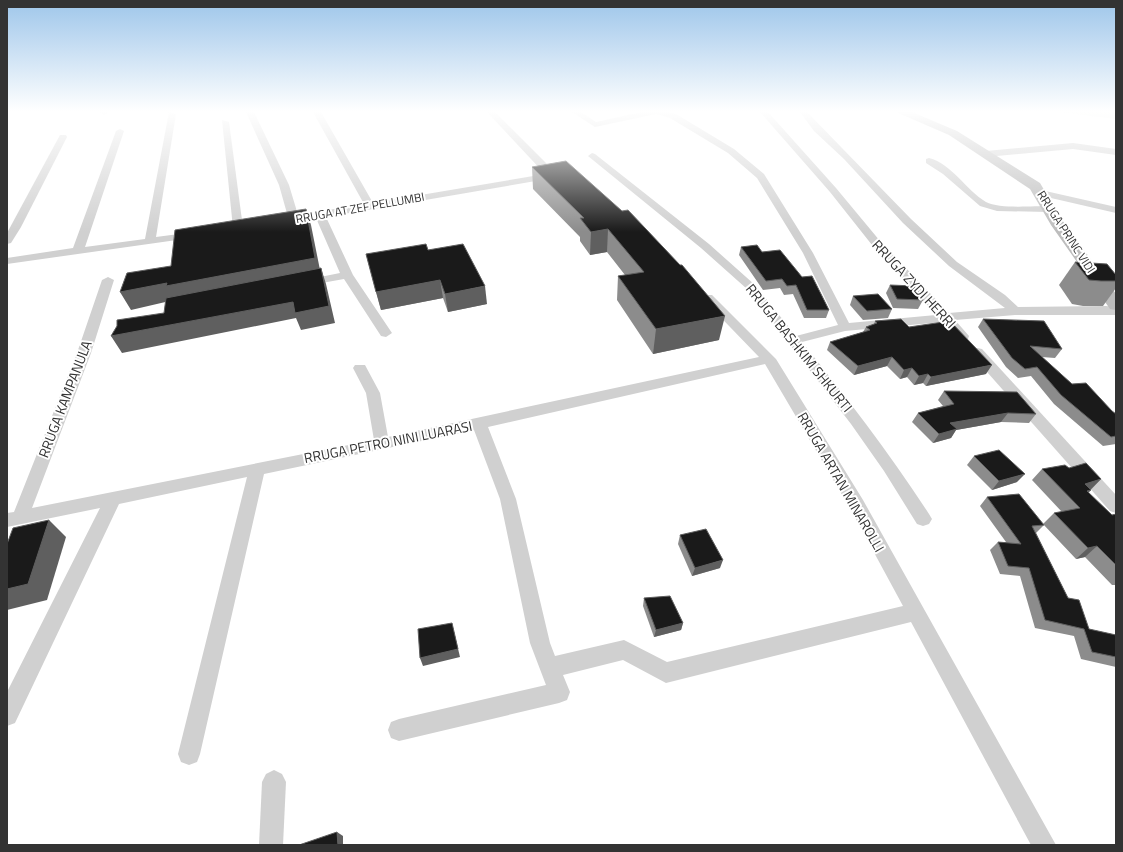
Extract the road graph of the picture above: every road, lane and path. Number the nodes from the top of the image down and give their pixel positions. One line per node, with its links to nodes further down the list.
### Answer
1 (55, 152): 27 (street)
2 (113, 152): 29 (street)
3 (165, 152): 28 (street)
4 (229, 152): 25 (street)
5 (269, 152): 23 (street)
6 (339, 152): 19 (street)
7 (528, 152): 17 (street)
8 (732, 152): 39 (street)
9 (799, 152): 38 (street, RRUGA ZYDI HERRI)
10 (841, 152): 36 (street)
11 (982, 152): 13 (street, RRUGA PRINC VIDI)
12 (1010, 152): 13 (street)
13 (986, 154): 18 (street, RRUGA PRINC VIDI)
14 (592, 156): 41 (street, RRUGA BASHKIM SHKURTI)
15 (929, 161): 20 (street)
16 (564, 173): 17 (street, RRUGA AT ZEF PELLUMBI)
17 (551, 175): 19 (street, RRUGA AT ZEF PELLUMBI)
18 (1041, 193): 20 (street, RRUGA PRINC VIDI); 21 (street)
19 (370, 206): 22 (street, RRUGA AT ZEF PELLUMBI)
20 (1048, 209): 35 (street, RRUGA PRINC VIDI)
21 (1116, 210)
22 (320, 215): 23 (street, RRUGA AT ZEF PELLUMBI); 31 (street)
23 (294, 219): 24 (street, RRUGA AT ZEF PELLUMBI)
24 (280, 222)
25 (238, 228)
26 (207, 233): 28 (street)
27 (7, 241)
28 (150, 241): 29 (street)
29 (78, 251): 30 (street)
30 (7, 261)
31 (347, 275): 33 (street); 40 (street)
32 (108, 280): 49 (street, RRUGA KAMPANULA)
33 (295, 285)
34 (697, 287): 42 (street, RRUGA ARTAN MINAROLLI)
35 (1116, 305)
36 (1015, 311): 37 (street); 38 (street)
37 (1116, 311)
38 (946, 318): 39 (street); 48 (street, RRUGA ZYDI HERRI)
39 (845, 327): 41 (street)
40 (386, 333)
41 (795, 340): 50 (street, RRUGA BASHKIM SHKURTI)
42 (769, 360): 44 (street, RRUGA PETRO NINI LUARASI); 51 (street, RRUGA ARTAN MINAROLLI)
43 (360, 368): 45 (street)
44 (479, 424): 45 (street, RRUGA PETRO NINI LUARASI); 52 (street)
45 (382, 443): 46 (street, RRUGA PETRO NINI LUARASI)
46 (257, 468): 47 (street, RRUGA PETRO NINI LUARASI); 55 (street)
47 (112, 499): 49 (street, RRUGA PETRO NINI LUARASI); 53 (street)
48 (1116, 506)
49 (14, 519)
50 (923, 519)
51 (915, 612): 52 (street); 58 (street, RRUGA ARTAN MINAROLLI)
52 (549, 668): 54 (street)
53 (7, 715)
54 (399, 730)
55 (189, 754)
56 (274, 782): 57 (street)
57 (271, 845)
58 (1044, 845)

